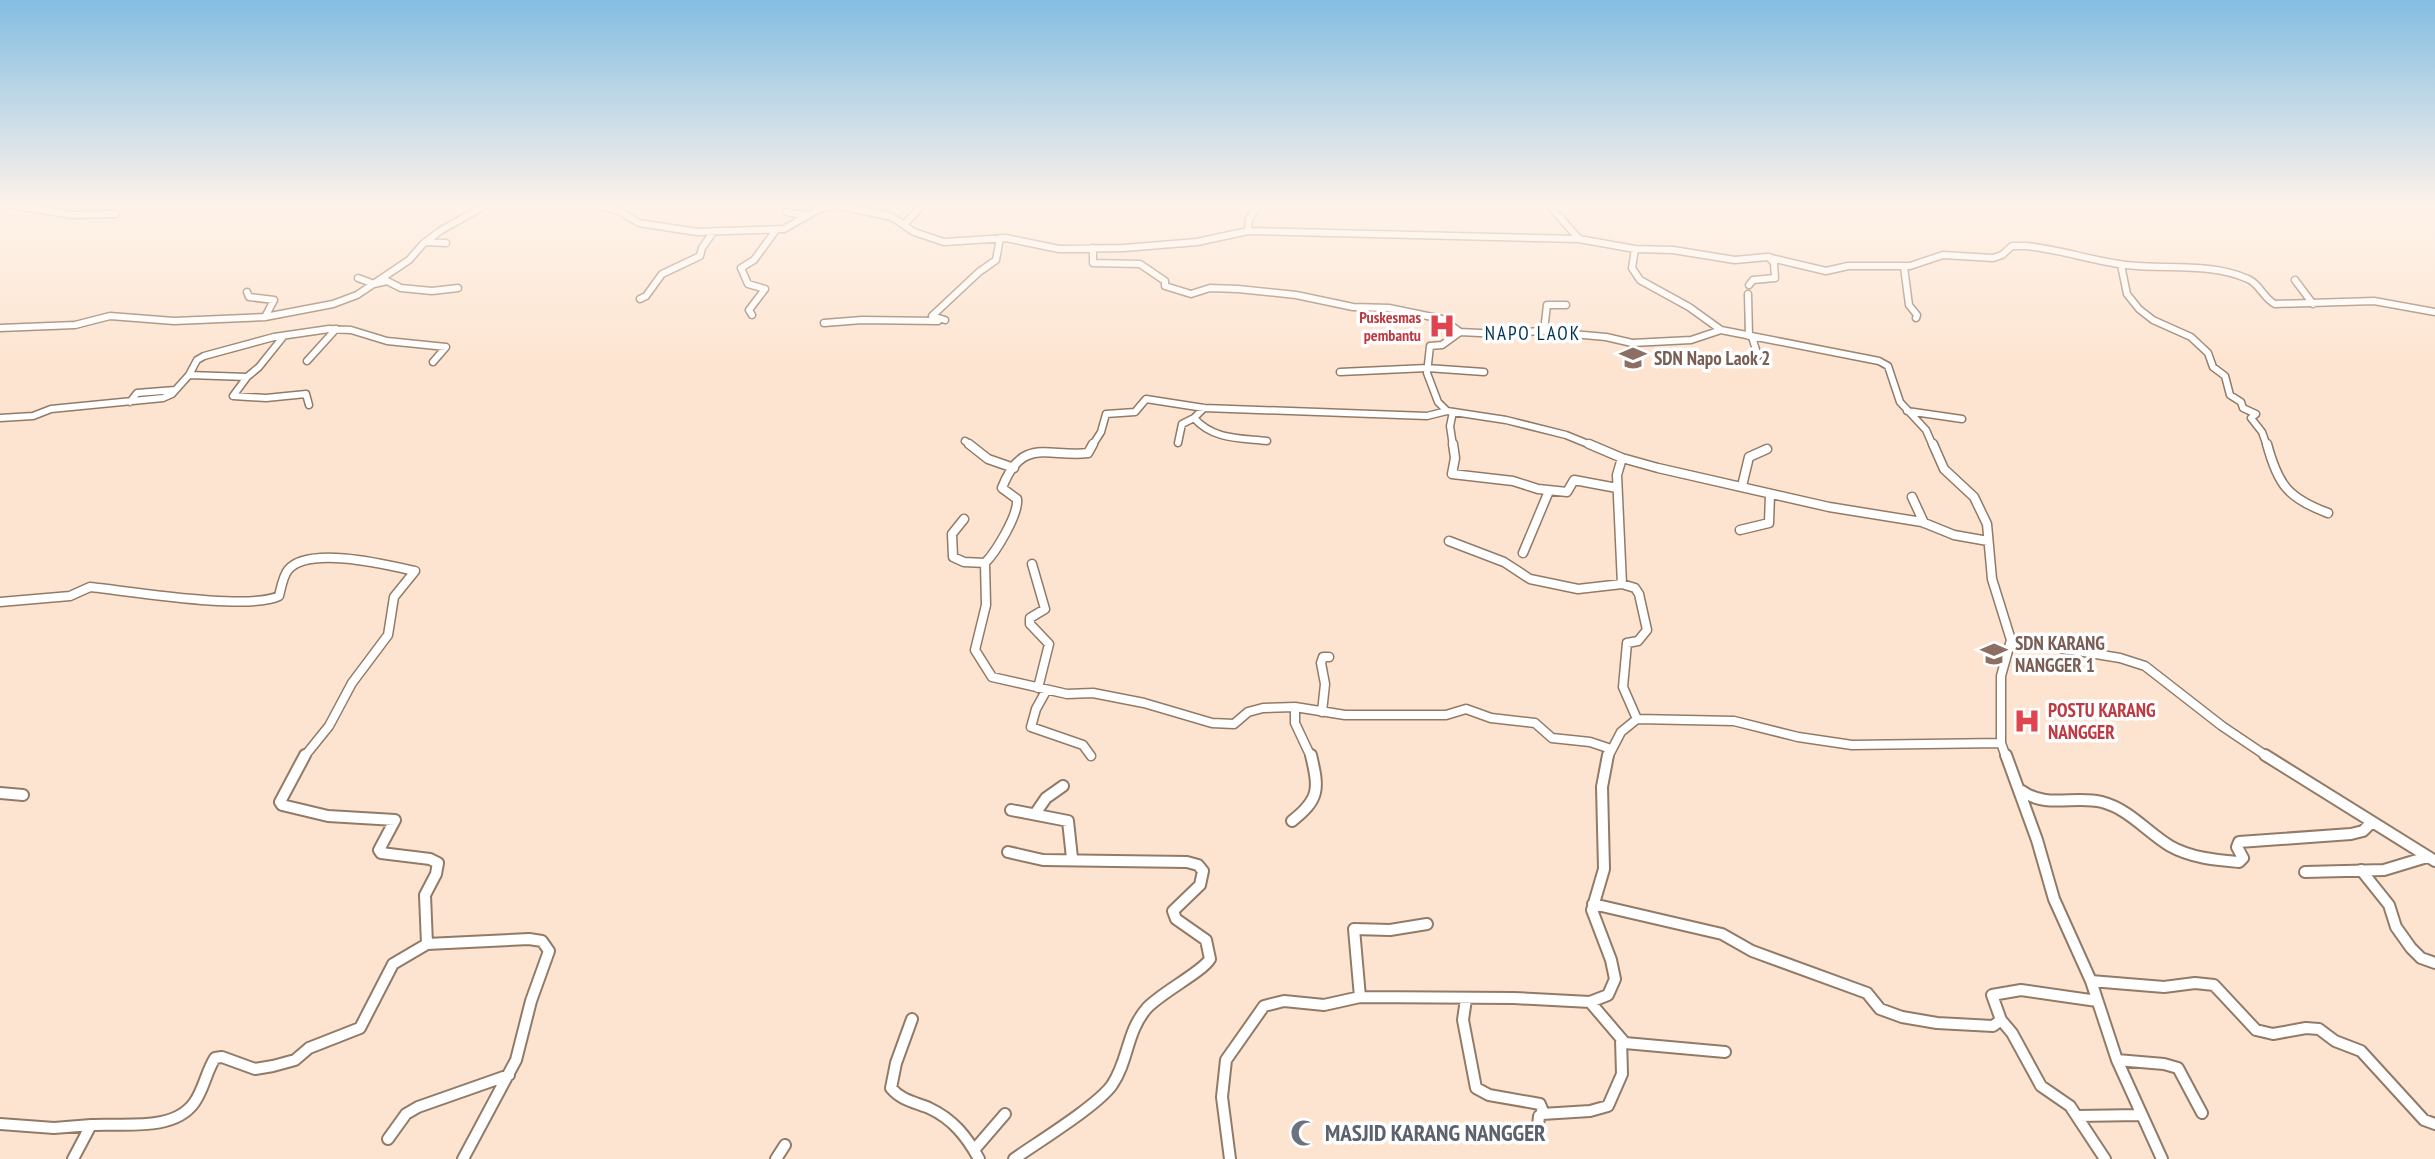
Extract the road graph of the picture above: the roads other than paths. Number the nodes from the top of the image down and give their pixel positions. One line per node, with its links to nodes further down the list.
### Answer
1 (410, 259): 17 (street)
2 (693, 259): 22 (street)
3 (755, 259): 26 (street)
4 (996, 259): 29 (street)
5 (1092, 259): 34 (street)
6 (1633, 259): 32 (street)
7 (1771, 259): 18 (street)
8 (1780, 259): 11 (street)
9 (1925, 259): 13 (street)
10 (2092, 259): 12 (street)
11 (1785, 260): 13 (street); 14 (street)
12 (2121, 265): 23 (street); 63 (street)
13 (1904, 267): 28 (street)
14 (1782, 272)
15 (358, 278): 17 (street)
16 (2295, 280): 23 (street)
17 (374, 284): 19 (street); 27 (street)
18 (1749, 285)
19 (458, 288)
20 (247, 292): 27 (street)
21 (1748, 294): 35 (street)
22 (640, 299)
23 (2313, 304): 25 (street)
24 (1566, 305): 33 (street)
25 (2435, 312)
26 (752, 315)
27 (265, 317): 30 (street)
28 (1916, 318)
29 (824, 323)
30 (0, 328)
31 (336, 329): 36 (street); 38 (street); 39 (street)
32 (1721, 330): 33 (street); 35 (street)
33 (1544, 331): 34 (street)
34 (1460, 332): 40 (street)
35 (1751, 336): 37 (street); 48 (street)
36 (283, 337): 43 (street); 44 (street)
37 (1758, 356)
38 (307, 361)
39 (433, 362)
40 (1427, 368): 41 (street); 42 (street); 47 (street)
41 (1340, 372)
42 (1484, 372)
43 (189, 374): 44 (street); 49 (street)
44 (247, 377): 45 (street)
45 (309, 405)
46 (1204, 408): 47 (street); 50 (street); 57 (street)
47 (1450, 411): 56 (street); 60 (street)
48 (1907, 411): 51 (street); 68 (street)
49 (0, 418)
50 (1194, 418): 53 (street); 54 (street)
51 (1962, 419)
52 (965, 441): 57 (street)
53 (1267, 441)
54 (1178, 443)
55 (1768, 449): 58 (street)
56 (1622, 458): 58 (street); 59 (street)
57 (1014, 468): 70 (street)
58 (1742, 486): 61 (street)
59 (1617, 488): 60 (street); 72 (street)
60 (1549, 491): 69 (street)
61 (1770, 494): 65 (street); 66 (street)
62 (1912, 497): 65 (street)
63 (2328, 513)
64 (964, 519): 70 (street)
65 (1924, 523): 68 (street)
66 (1740, 530)
67 (1449, 541): 72 (street)
68 (1988, 541): 74 (street)
69 (1523, 553)
70 (985, 563): 76 (street)
71 (1032, 564): 76 (street)
72 (1622, 584): 79 (street)
73 (0, 602): 98 (street)
74 (2011, 640): 80 (street); 90 (street)
75 (1329, 657): 78 (street)
76 (1042, 689): 77 (street); 82 (street)
77 (1295, 707): 78 (street); 89 (street)
78 (1322, 712): 81 (street)
79 (1637, 719): 80 (street); 81 (street)
80 (2001, 743): 84 (street)
81 (1608, 748): 96 (street)
82 (1091, 756)
83 (1063, 786): 88 (street)
84 (2019, 788): 90 (street); 100 (street)
85 (0, 793): 86 (street)
86 (23, 795)
87 (1011, 810): 88 (street)
88 (1035, 814): 92 (street)
89 (1292, 821)
90 (2371, 824): 93 (street)
91 (1008, 852): 92 (street)
92 (1072, 859): 126 (street)
93 (2431, 859): 94 (street)
94 (2361, 870): 95 (street); 99 (street)
95 (2305, 872)
96 (1593, 904): 104 (street); 106 (street)
97 (1427, 924): 101 (street)
98 (427, 944): 110 (street); 117 (street)
99 (2435, 963)
100 (2091, 981): 103 (street); 118 (street)
101 (1360, 997): 102 (street); 127 (street)
102 (1466, 999): 104 (street); 113 (street)
103 (2098, 1001): 106 (street); 109 (street)
104 (1590, 1002): 107 (street)
105 (912, 1019): 122 (street)
106 (2001, 1020): 115 (street)
107 (1621, 1039): 108 (street); 113 (street)
108 (1725, 1052)
109 (2117, 1060): 111 (street); 114 (street)
110 (509, 1075): 120 (street); 124 (street)
111 (2202, 1113)
112 (1005, 1114): 122 (street)
113 (1544, 1114): 119 (street)
114 (2140, 1115): 115 (street); 129 (street)
115 (2077, 1116): 128 (street)
116 (0, 1124): 117 (street)
117 (91, 1125): 123 (street)
118 (2433, 1125)
119 (1537, 1136)
120 (388, 1139)
121 (785, 1145): 125 (street)
122 (977, 1155)
123 (73, 1159)
124 (463, 1159)
125 (776, 1159)
126 (1014, 1159)
127 (1230, 1159)
128 (2105, 1159)
129 (2162, 1159)

